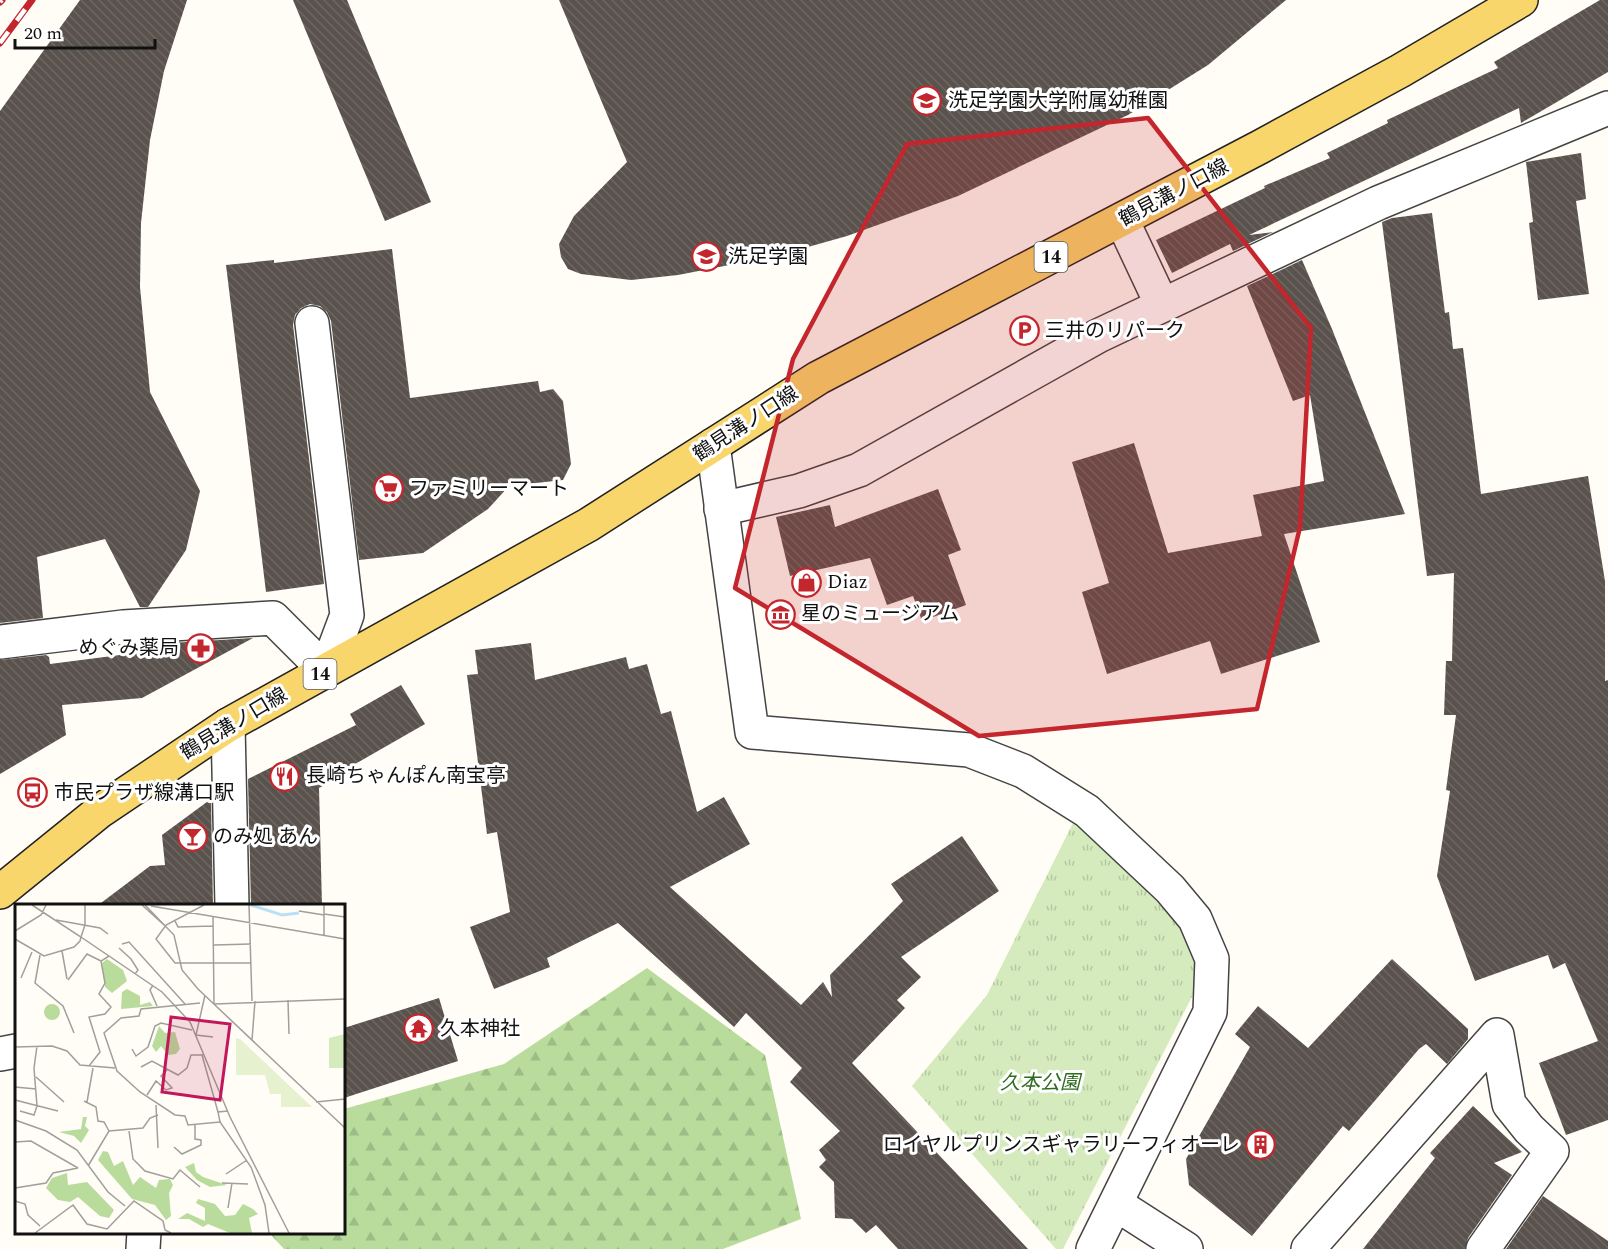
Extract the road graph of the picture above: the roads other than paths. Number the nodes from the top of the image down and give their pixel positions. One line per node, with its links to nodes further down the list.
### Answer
1 (1521, 0): 3 (main road, 鶴見溝ノ口線 / 14)
2 (1608, 108): 4 (street)
3 (1122, 220): 4 (street); 6 (main road, 鶴見溝ノ口線 / 14)
4 (1162, 305): 7 (street)
5 (312, 323): 9 (street)
6 (713, 445): 7 (street); 9 (main road, 鶴見溝ノ口線 / 14)
7 (721, 509): 15 (street)
8 (0, 642): 9 (street)
9 (326, 671): 10 (main road, 鶴見溝ノ口線 / 14)
10 (228, 725): 11 (main road, 鶴見溝ノ口線 / 14); 12 (street)
11 (0, 892)
12 (232, 904)
13 (15, 1051): 14 (street)
14 (0, 1054)
15 (1116, 1204): 18 (street); 19 (street)
16 (144, 1234): 17 (street)
17 (143, 1249)
18 (1093, 1249)
19 (1186, 1249)
20 (1308, 1249): 21 (street)
21 (1483, 1249)

